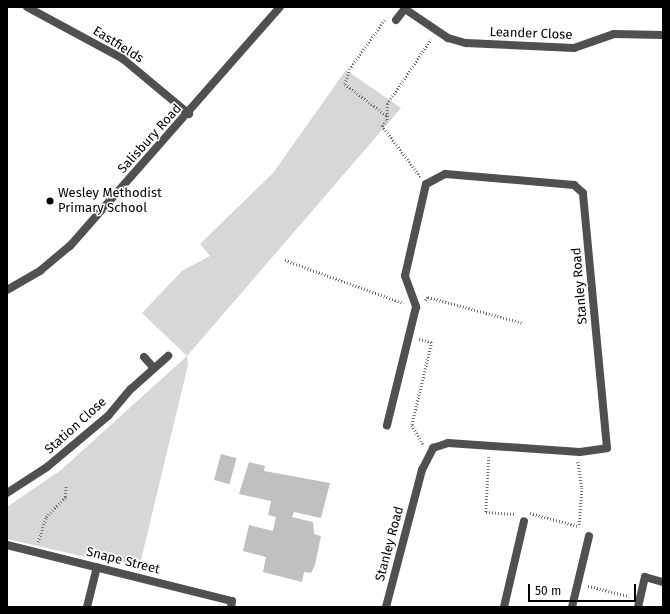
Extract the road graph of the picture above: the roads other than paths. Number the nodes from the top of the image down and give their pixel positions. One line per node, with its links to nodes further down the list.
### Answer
1 (27, 7): 6 (street, Eastfields)
2 (280, 7): 6 (street, Salisbury Road)
3 (405, 8): 4 (street, Leander Close); 5 (street, Leander Close)
4 (396, 20)
5 (663, 35)
6 (189, 114): 7 (street, Salisbury Road)
7 (7, 290)
8 (168, 356): 10 (street, Station Close)
9 (144, 357): 10 (street)
10 (154, 368): 12 (street, Station Close)
11 (387, 425): 21 (street, Stanley Road)
12 (7, 493)
13 (525, 518): 22 (street)
14 (589, 536): 23 (street)
15 (7, 545): 16 (street, Snape Street)
16 (97, 567): 19 (street, Snape Street); 20 (street)
17 (663, 582): 18 (street)
18 (639, 603)
19 (232, 604)
20 (87, 607)
21 (386, 607)
22 (504, 607)
23 (572, 607)

